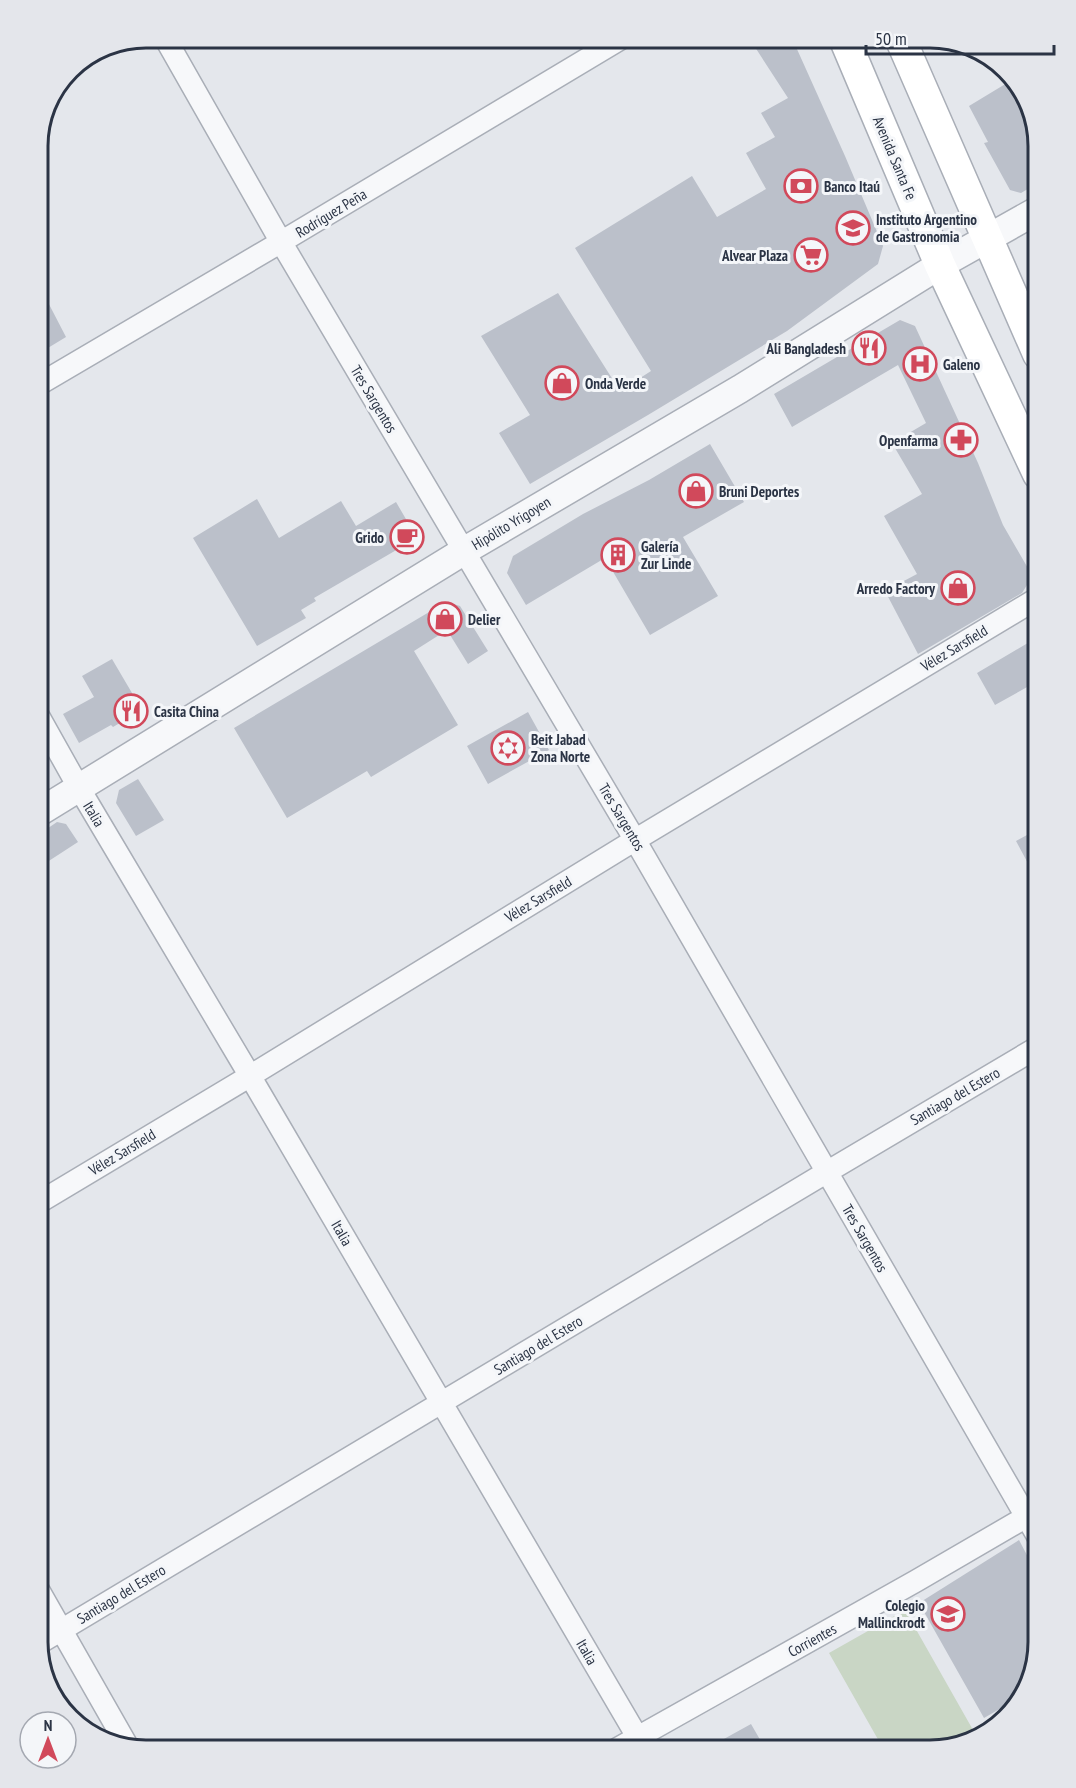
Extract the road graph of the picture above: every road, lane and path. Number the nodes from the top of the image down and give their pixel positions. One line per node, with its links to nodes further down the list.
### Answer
1 (171, 48): 7 (street, Tres Sargentos)
2 (605, 48): 7 (street, Rodríguez Peña)
3 (848, 48): 8 (main road, Avenida Santa Fe)
4 (904, 48): 6 (main road)
5 (1028, 216): 6 (street, Hipólito Yrigoyen)
6 (988, 239): 8 (street, Hipólito Yrigoyen); 9 (main road)
7 (281, 242): 10 (street, Rodríguez Peña); 12 (street, Tres Sargentos)
8 (940, 265): 11 (main road, Avenida Santa Fe); 12 (street, Hipólito Yrigoyen)
9 (1028, 331)
10 (48, 380)
11 (1028, 453)
12 (464, 551): 15 (street, Hipólito Yrigoyen); 17 (street, Tres Sargentos)
13 (1028, 604): 17 (street, Vélez Sarsfield)
14 (48, 733): 15 (street, Italia)
15 (79, 788): 16 (street, Hipólito Yrigoyen); 19 (street, Italia)
16 (48, 807)
17 (635, 840): 19 (street, Vélez Sarsfield); 20 (street, Tres Sargentos)
18 (1028, 1053): 20 (street, Santiago del Estero)
19 (250, 1076): 21 (street, Vélez Sarsfield); 22 (street, Italia)
20 (827, 1172): 22 (street, Santiago del Estero); 23 (street, Tres Sargentos)
21 (48, 1197)
22 (441, 1403): 26 (street, Santiago del Estero); 29 (street, Italia)
23 (1028, 1506)
24 (1028, 1515): 30 (street, Corrientes)
25 (48, 1606): 26 (street)
26 (62, 1630): 27 (street, Santiago del Estero); 28 (street)
27 (48, 1638)
28 (123, 1737)
29 (639, 1740)
30 (648, 1740)

